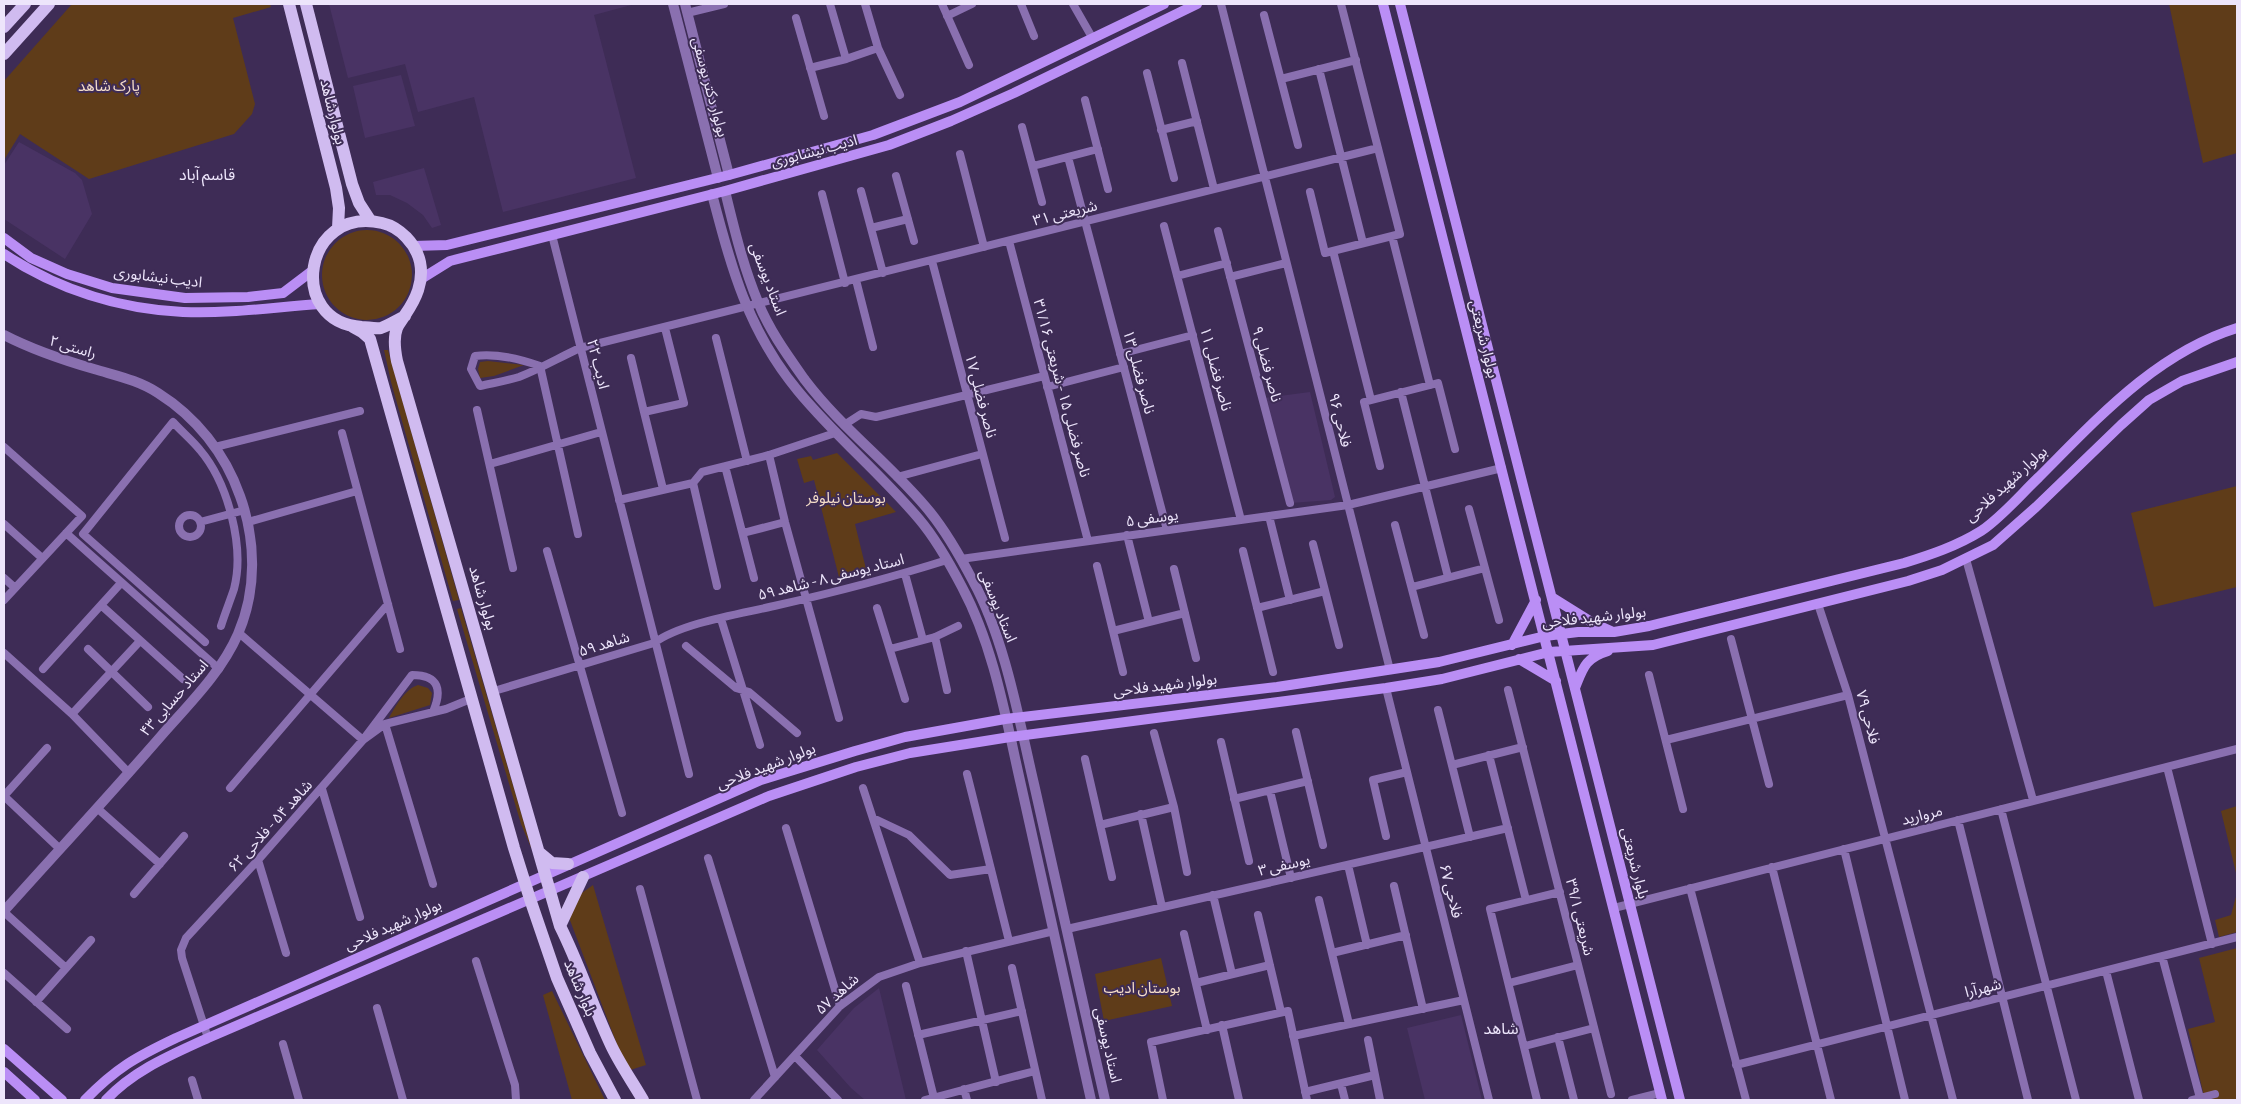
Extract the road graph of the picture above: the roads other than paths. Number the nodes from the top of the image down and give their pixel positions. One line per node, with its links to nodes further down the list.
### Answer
1 (25, 4): 23 (main road)
2 (49, 4): 27 (main road)
3 (289, 4): 68 (main road, بولوار شاهد)
4 (306, 4): 65 (main road, بولوار شاهد)
5 (672, 4): 54 (street, بولوار دکتر یوسفی)
6 (724, 4): 19 (street)
7 (830, 4): 28 (street)
8 (865, 4): 26 (street)
9 (942, 4): 21 (street)
10 (972, 4): 21 (street)
11 (1021, 4): 24 (street)
12 (1074, 4): 25 (street)
13 (1164, 4): 25 (main road, ادیب نیشابوری)
14 (1197, 4): 39 (main road, ادیب نیشابوری)
15 (1220, 4): 53 (street, فلاحی ۹۶)
16 (1341, 4): 29 (street)
17 (1383, 4): 132 (main road, بولوار شریعتی)
18 (1400, 4): 178 (main road, بولوار شریعتی)
19 (686, 8): 51 (street, بولوار دکتر یوسفی)
20 (1264, 15): 35 (street)
21 (947, 16): 31 (street)
22 (796, 18): 32 (street)
23 (4, 27)
24 (1034, 36)
25 (1093, 39): 38 (main road, ادیب نیشابوری)
26 (878, 48): 28 (street); 36 (street)
27 (4, 54)
28 (846, 59): 32 (street)
29 (1356, 60): 33 (street); 45 (street)
30 (1182, 63): 41 (street)
31 (969, 65)
32 (810, 68): 40 (street)
33 (1319, 69): 35 (street); 49 (street)
34 (1147, 73): 43 (street)
35 (1281, 79): 44 (street)
36 (900, 95)
37 (1085, 100): 46 (street)
38 (960, 102): 39 (main road); 51 (main road, ادیب نیشابوری)
39 (966, 115): 58 (main road, ادیب نیشابوری)
40 (824, 116)
41 (1197, 121): 43 (street); 57 (street)
42 (1022, 127): 50 (street)
43 (1161, 130): 55 (street)
44 (1298, 145)
45 (1378, 148): 49 (street, شریعتی ۳۱); 72 (street)
46 (1098, 149): 48 (street); 56 (street)
47 (960, 154): 78 (street)
48 (1068, 156): 50 (street); 66 (street, ناصر فضلی ۱۳)
49 (1341, 157): 53 (street, شریعتی ۳۱); 76 (street)
50 (1033, 166): 63 (street)
51 (729, 175): 54 (main road, ادیب نیشابوری)
52 (896, 176): 64 (street)
53 (1264, 176): 57 (street, شریعتی ۳۱); 83 (street, فلاحی ۹۶)
54 (718, 178): 77 (main road, ادیب نیشابوری)
55 (1174, 178)
56 (1108, 189)
57 (1214, 189): 66 (street, شریعتی ۳۱)
58 (725, 191): 61 (main road, ادیب نیشابوری); 92 (street, استاد یوسفی)
59 (861, 191): 69 (street)
60 (1310, 192): 79 (street)
61 (712, 194): 71 (main road, ادیب نیشابوری); 93 (street, استاد یوسفی)
62 (822, 194): 90 (street)
63 (1042, 202)
64 (908, 219): 69 (street); 74 (street)
65 (370, 220): 68 (main road); 77 (main road)
66 (1086, 222): 75 (street, شریعتی ۳۱); 103 (street, ناصر فضلی ۱۳)
67 (1164, 226): 86 (street, ناصر فضلی ۱۱)
68 (338, 228): 84 (main road)
69 (871, 228): 85 (street)
70 (1218, 231): 82 (street, ناصر فضلی ۹)
71 (552, 235): 88 (main road, ادیب نیشابوری); 102 (street, ادیب ۲۲)
72 (1396, 235): 76 (street); 110 (street)
73 (4, 238): 84 (main road, ادیب نیشابوری)
74 (914, 241)
75 (1009, 241): 78 (street, شریعتی ۳۱); 108 (street, ناصر فضلی ۱۵ - شریعتی ۳۱/۱۶)
76 (1363, 243): 79 (street)
77 (413, 246): 88 (main road)
78 (984, 247): 81 (street, شریعتی ۳۱)
79 (1329, 252): 114 (street)
80 (4, 254): 91 (main road, ادیب نیشابوری)
81 (932, 261): 85 (street, شریعتی ۳۱); 113 (street, ناصر فضلی ۱۷)
82 (1227, 263): 86 (street); 87 (street, ناصر فضلی ۹)
83 (1286, 263): 87 (street); 140 (street, فلاحی ۹۶)
84 (312, 271): 91 (main road)
85 (883, 273): 89 (street, شریعتی ۳۱)
86 (1177, 276): 99 (street, ناصر فضلی ۱۱)
87 (1230, 277): 139 (street, ناصر فضلی ۹)
88 (421, 279): 94 (main road)
89 (856, 280): 90 (street, شریعتی ۳۱); 101 (street)
90 (845, 283): 92 (street, شریعتی ۳۱)
91 (320, 304): 95 (main road)
92 (759, 305): 93 (street, شریعتی ۳۱); 118 (street, استاد یوسفی)
93 (746, 308): 96 (street, شریعتی ۳۱); 121 (street, استاد یوسفی)
94 (404, 316): 95 (main road); 235 (main road, بولوار شاهد)
95 (350, 326): 238 (main road)
96 (665, 328): 102 (street, شریعتی ۳۱); 117 (street)
97 (2237, 328): 189 (main road, بولوار شهید فلاحی)
98 (4, 335): 109 (street, راستی ۲)
99 (1193, 336): 103 (street); 145 (street, ناصر فضلی ۱۱)
100 (716, 338): 128 (street)
101 (874, 347)
102 (580, 348): 106 (street, شریعتی ۳۱); 119 (street, ادیب ۲۲)
103 (1120, 354): 107 (street, ناصر فضلی ۱۳)
104 (631, 358): 117 (street)
105 (2237, 362): 163 (main road, بولوار شهید فلاحی)
106 (540, 366): 106 (street, شریعتی ۳۱); 122 (street)
107 (1124, 367): 111 (street); 151 (street, ناصر فضلی ۱۳)
108 (1044, 376): 111 (street, ناصر فضلی ۱۵ - شریعتی ۳۱/۱۶); 113 (street)
109 (137, 381): 124 (street, استاد حسابی ۴۳)
110 (1434, 384): 112 (street); 125 (street)
111 (1047, 387): 157 (street, ناصر فضلی ۱۵ - شریعتی ۳۱/۱۶)
112 (1401, 392): 114 (street); 135 (street)
113 (967, 396): 118 (street); 126 (street, ناصر فضلی ۱۷)
114 (1367, 401): 131 (street)
115 (477, 410): 129 (street)
116 (360, 411): 124 (street)
117 (644, 412): 136 (street)
118 (844, 425): 133 (street, استاد یوسفی)
119 (601, 432): 122 (street); 138 (street, ادیب ۲۲)
120 (342, 433): 137 (street)
121 (836, 433): 127 (street); 164 (street, استاد یوسفی)
122 (558, 444): 129 (street); 154 (street)
123 (4, 447): 152 (street)
124 (215, 447): 142 (street, استاد حسابی ۴۳)
125 (1455, 448)
126 (982, 454): 133 (street); 156 (street, ناصر فضلی ۱۷)
127 (769, 455): 128 (street); 148 (street)
128 (747, 461): 130 (street)
129 (490, 464): 166 (street)
130 (725, 466): 134 (street); 153 (street)
131 (1380, 466)
132 (1502, 468): 135 (street, یوسفی ۵); 182 (main road, بولوار شریعتی)
133 (897, 477): 162 (street, استاد یوسفی)
134 (693, 483): 136 (street); 174 (street)
135 (1425, 486): 140 (street, یوسفی ۵); 170 (street)
136 (663, 489): 138 (street)
137 (358, 491): 147 (street); 183 (street)
138 (619, 500): 207 (street, ادیب ۲۲)
139 (1290, 504)
140 (1348, 505): 144 (street, یوسفی ۵); 223 (street, فلاحی ۹۶)
141 (1469, 509): 168 (street)
142 (245, 510): 143 (street); 147 (street, استاد حسابی ۴۳)
143 (231, 514): 146 (street); 193 (street); 206 (street)
144 (1269, 516): 145 (street, یوسفی ۵); 181 (street)
145 (1241, 520): 151 (street, یوسفی ۵)
146 (200, 522)
147 (248, 522): 197 (street, استاد حسابی ۴۳)
148 (785, 522): 153 (street); 179 (street)
149 (4, 524): 161 (street)
150 (1395, 525): 176 (street)
151 (1166, 530): 155 (street, یوسفی ۵)
152 (66, 533): 161 (street); 173 (street)
153 (743, 533): 172 (street)
154 (578, 534)
155 (1127, 536): 157 (street, یوسفی ۵); 192 (street)
156 (1005, 538)
157 (1088, 541): 162 (street, یوسفی ۵)
158 (1314, 544): 177 (street)
159 (548, 550): 220 (street)
160 (1243, 551): 187 (street)
161 (42, 558): 175 (street)
162 (961, 559): 245 (street, استاد یوسفی)
163 (1966, 559): 184 (main road, بولوار شهید فلاحی); 277 (street)
164 (947, 560): 169 (street, استاد یوسفی ۸ - شاهد ۵۹); 247 (street, استاد یوسفی)
165 (1097, 566): 195 (street)
166 (512, 568)
167 (1174, 568): 188 (street)
168 (1485, 568): 170 (street); 191 (street)
169 (905, 574): 179 (street, استاد یوسفی ۸ - شاهد ۵۹); 204 (street)
170 (1448, 577): 176 (street)
171 (4, 578): 175 (street)
172 (754, 578)
173 (121, 583): 185 (street); 222 (street)
174 (717, 586)
175 (14, 587): 180 (street)
176 (1412, 587): 199 (street)
177 (1325, 591): 181 (street); 208 (street)
178 (1553, 598): 196 (main road); 198 (main road, بولوار شریعتی)
179 (806, 599): 190 (street, استاد یوسفی ۸ - شاهد ۵۹); 244 (street)
180 (4, 600)
181 (1290, 600): 187 (street)
182 (1536, 600): 200 (main road, بولوار شریعتی); 209 (main road)
183 (388, 604): 214 (street); 236 (street)
184 (1818, 604): 201 (main road, بولوار شهید فلاحی); 237 (street, فلاحی ۷۹)
185 (102, 606): 205 (street); 221 (street)
186 (877, 608): 211 (street)
187 (1257, 608): 226 (street)
188 (1185, 614): 192 (street); 218 (street)
189 (1688, 618): 196 (main road, بولوار شهید فلاحی); 201 (main road)
190 (721, 619): 207 (street, شاهد ۵۹); 232 (street)
191 (1499, 620)
192 (1149, 622): 195 (street)
193 (221, 626)
194 (958, 626): 202 (street)
195 (1113, 631): 225 (street)
196 (1614, 632): 198 (main road, بولوار شهید فلاحی)
197 (239, 633): 222 (street, استاد حسابی ۴۳); 236 (street)
198 (1562, 634): 200 (main road, بولوار شهید فلاحی); 215 (main road, بلوار شریعتی)
199 (1424, 635)
200 (1546, 636): 209 (main road, بولوار شهید فلاحی); 216 (main road, بولوار شریعتی)
201 (1692, 636): 212 (main road, بولوار شهید فلاحی)
202 (935, 637): 204 (street); 233 (street)
203 (1731, 638): 246 (street)
204 (923, 640): 211 (street)
205 (140, 641): 224 (street); 228 (street)
206 (205, 642)
207 (654, 643): 220 (street, شاهد ۵۹); 267 (street, ادیب ۲۲)
208 (1339, 645)
209 (1512, 645): 223 (main road, بولوار شهید فلاحی)
210 (686, 646): 232 (street)
211 (890, 648): 239 (street)
212 (1620, 648): 215 (main road, بولوار شهید فلاحی); 231 (main road)
213 (88, 649): 224 (street)
214 (400, 649)
215 (1566, 649): 216 (main road, بولوار شهید فلاحی); 231 (main road, بلوار شریعتی)
216 (1550, 652): 219 (main road, بولوار شهید فلاحی); 229 (main road, بولوار شریعتی)
217 (4, 653): 243 (street)
218 (1196, 658)
219 (1519, 659): 229 (main road); 230 (main road, بولوار شهید فلاحی)
220 (580, 666): 235 (street, شاهد ۵۹); 282 (street)
221 (44, 669)
222 (219, 669): 266 (street, استاد حسابی ۴۳)
223 (1390, 670): 245 (main road, بولوار شهید فلاحی)
224 (111, 672): 240 (street); 243 (street)
225 (1123, 672)
226 (1273, 672)
227 (1649, 675): 255 (street)
228 (183, 679)
229 (1556, 681): 325 (main road, بلوار شریعتی)
230 (1386, 688): 252 (main road, بولوار شهید فلاحی); 265 (street, فلاحی ۶۷)
231 (1574, 689): 323 (main road, بلوار شریعتی)
232 (743, 690): 250 (street); 257 (street)
233 (947, 690)
234 (1508, 690): 258 (street, شریعتی ۳۹/۱)
235 (494, 691): 297 (main road, بولوار شاهد)
236 (309, 694): 254 (street); 271 (street)
237 (1848, 695): 246 (street); 292 (street, فلاحی ۷۹)
238 (473, 698): 242 (street, شاهد ۵۴ - فلاحی ۶۲); 311 (main road)
239 (905, 699)
240 (148, 707)
241 (1438, 710): 263 (street)
242 (433, 712): 248 (street, شاهد ۵۴ - فلاحی ۶۲); 254 (street)
243 (72, 714): 266 (street)
244 (839, 718)
245 (1018, 718): 247 (main road, بولوار شهید فلاحی); 252 (street, استاد یوسفی)
246 (1752, 719): 255 (street); 270 (street)
247 (1005, 720): 253 (street, استاد یوسفی); 302 (main road, بولوار شهید فلاحی)
248 (385, 724): 254 (street, شاهد ۵۴ - فلاحی ۶۲); 312 (street)
249 (1296, 732): 269 (street)
250 (797, 733)
251 (1154, 734): 278 (street)
252 (1023, 735): 253 (main road, بولوار شهید فلاحی); 330 (street, استاد یوسفی)
253 (1010, 737): 308 (main road, بولوار شهید فلاحی); 331 (street, استاد یوسفی)
254 (363, 740): 273 (street, شاهد ۵۴ - فلاحی ۶۲)
255 (1666, 740): 280 (street)
256 (1221, 742): 276 (street)
257 (760, 745)
258 (1523, 747): 261 (street); 317 (street, شریعتی ۳۹/۱)
259 (47, 748): 275 (street)
260 (2237, 749): 264 (street, مروارید)
261 (1489, 755): 263 (street); 288 (street)
262 (1085, 759): 286 (street)
263 (1452, 765): 291 (street)
264 (2167, 767): 277 (street, مروارید); 338 (street)
265 (1407, 772): 290 (street); 294 (street, فلاحی ۶۷)
266 (129, 773): 279 (street, استاد حسابی ۴۳)
267 (689, 774)
268 (967, 774): 305 (street)
269 (1308, 781): 274 (street); 293 (street)
270 (1769, 784)
271 (230, 788)
272 (863, 788): 284 (street)
273 (322, 789): 299 (street, شاهد ۵۴ - فلاحی ۶۲); 328 (street)
274 (1270, 791): 276 (street); 310 (street)
275 (4, 796): 295 (street)
276 (1234, 799): 300 (street)
277 (2032, 800): 281 (street, مروارید)
278 (1174, 807): 283 (street); 306 (street)
279 (97, 808): 295 (street, استاد حسابی ۴۳); 301 (street)
280 (1683, 809)
281 (2001, 809): 285 (street, مروارید); 355 (street)
282 (622, 813)
283 (1141, 814): 286 (street); 324 (street)
284 (873, 818): 305 (street); 344 (street)
285 (1958, 820): 292 (street, مروارید); 356 (street)
286 (1100, 825): 309 (street)
287 (786, 828): 359 (street)
288 (1508, 828): 291 (street, یوسفی ۳); 322 (street)
289 (184, 836): 301 (street)
290 (1386, 836)
291 (1470, 837): 294 (street, یوسفی ۳)
292 (1886, 838): 296 (street, مروارید); 364 (street, فلاحی ۷۹)
293 (1323, 845)
294 (1426, 847): 303 (street, یوسفی ۳); 357 (street, فلاحی ۶۷)
295 (60, 849): 326 (street, استاد حسابی ۴۳)
296 (1844, 849): 304 (street, مروارید); 369 (street)
297 (540, 852): 302 (main road); 307 (main road, بولوار شاهد)
298 (708, 858): 387 (street)
299 (258, 860): 340 (street); 367 (street, شاهد ۵۴ - فلاحی ۶۲)
300 (1249, 861)
301 (160, 864): 318 (street)
302 (568, 864): 307 (main road, بولوار شهید فلاحی)
303 (1348, 865): 310 (street, یوسفی ۳); 337 (street)
304 (1772, 867): 314 (street, مروارید); 379 (street)
305 (991, 869): 336 (street)
306 (1187, 872)
307 (546, 875): 311 (main road, بولوار شهید فلاحی); 316 (main road, بولوار شاهد)
308 (583, 877): 316 (main road, بولوار شهید فلاحی); 329 (main road)
309 (1112, 877)
310 (1291, 878): 319 (street, یوسفی ۳)
311 (525, 883): 320 (main road, بلوار شاهد); 367 (main road, بولوار شهید فلاحی)
312 (433, 884)
313 (1394, 886): 333 (street)
314 (1690, 888): 323 (street, مروارید); 383 (street)
315 (640, 889): 408 (street)
316 (550, 890): 320 (main road, بولوار شهید فلاحی); 329 (main road, بلوار شاهد)
317 (1560, 892): 322 (street); 346 (street, شریعتی ۳۹/۱)
318 (134, 894)
319 (1213, 895): 324 (street, یوسفی ۳); 351 (street)
320 (530, 899): 375 (main road, بولوار شهید فلاحی); 406 (main road, بلوار شاهد)
321 (1320, 900): 341 (street)
322 (1526, 900): 353 (street)
323 (1630, 904): 325 (street, مروارید); 424 (main road, بلوار شریعتی)
324 (1162, 907): 330 (street, یوسفی ۳)
325 (1614, 908): 395 (main road, بلوار شریعتی)
326 (4, 912): 347 (street)
327 (1258, 916): 345 (street)
328 (360, 917)
329 (560, 926): 407 (main road, بلوار شاهد)
330 (1067, 929): 331 (street); 415 (street, استاد یوسفی)
331 (1054, 931): 336 (street, شاهد ۵۷); 414 (street, استاد یوسفی)
332 (1184, 934): 352 (street)
333 (1406, 935): 337 (street); 361 (street)
334 (2237, 937): 338 (street, شهرآرا)
335 (91, 940): 347 (street)
336 (1009, 941): 339 (street, شاهد ۵۷)
337 (1367, 944): 341 (street)
338 (2212, 944): 342 (street, شهرآرا)
339 (966, 951): 344 (street, شاهد ۵۷); 365 (street)
340 (286, 953)
341 (1332, 953): 366 (street)
342 (2162, 956): 349 (street, شهرآرا); 397 (street)
343 (476, 961): 405 (street)
344 (920, 963): 359 (street, شاهد ۵۷)
345 (1270, 965): 351 (street); 363 (street)
346 (1578, 965): 353 (street); 370 (street, شریعتی ۳۹/۱)
347 (66, 968): 358 (street)
348 (1012, 968): 362 (street)
349 (2106, 970): 355 (street, شهرآرا); 431 (street)
350 (4, 973): 358 (street)
351 (1232, 974): 352 (street)
352 (1196, 983): 372 (street)
353 (1509, 983): 380 (street)
354 (906, 986): 373 (street)
355 (2046, 986): 356 (street, شهرآرا); 430 (street)
356 (2003, 997): 364 (street, شهرآرا); 429 (street)
357 (1464, 1000): 361 (street); 420 (street, فلاحی ۶۷)
358 (36, 1002): 371 (street)
359 (840, 1006): 382 (street, شاهد ۵۷)
360 (377, 1008): 404 (street)
361 (1423, 1008): 366 (street)
362 (1022, 1011): 365 (street); 384 (street)
363 (1284, 1012): 368 (street); 374 (street)
364 (1932, 1015): 369 (street, شهرآرا); 428 (street, فلاحی ۷۹)
365 (982, 1020): 373 (street); 389 (street)
366 (1349, 1024): 374 (street)
367 (204, 1025): 375 (street, شاهد ۵۴ - فلاحی ۶۲); 400 (main road, بولوار شهید فلاحی)
368 (1222, 1026): 372 (street); 417 (street)
369 (1887, 1026): 379 (street, شهرآرا); 427 (street)
370 (1594, 1028): 376 (street); 392 (street, شریعتی ۳۹/۱)
371 (67, 1029)
372 (1207, 1030): 416 (street)
373 (918, 1035): 396 (street)
374 (1294, 1036): 394 (street)
375 (208, 1038): 401 (main road, بولوار شهید فلاحی)
376 (1558, 1038): 380 (street); 422 (street)
377 (1368, 1040): 386 (street)
378 (283, 1044): 403 (street)
379 (1817, 1044): 383 (street, شهرآرا); 426 (street)
380 (1525, 1046): 421 (street)
381 (4, 1049): 399 (main road)
382 (795, 1056): 387 (street, شاهد ۵۷); 410 (street)
383 (1736, 1065): 425 (street)
384 (1035, 1071): 389 (street); 413 (street)
385 (4, 1072): 398 (main road)
386 (1375, 1076): 390 (street); 419 (street)
387 (775, 1077): 409 (street, شاهد ۵۷)
388 (192, 1080): 402 (street)
389 (996, 1082): 391 (street)
390 (1341, 1084): 394 (street); 418 (street)
391 (964, 1090): 396 (street); 412 (street)
392 (1611, 1094)
393 (2215, 1094): 397 (street)
394 (1306, 1096)
395 (1661, 1097): 423 (street)
396 (934, 1098): 411 (street)
397 (2196, 1099)
398 (35, 1100)
399 (62, 1100)
400 (85, 1100)
401 (106, 1100)
402 (198, 1100)
403 (299, 1100)
404 (403, 1100)
405 (516, 1100)
406 (615, 1100)
407 (642, 1100)
408 (698, 1100)
409 (754, 1100)
410 (838, 1100)
411 (925, 1100)
412 (967, 1100)
413 (1042, 1100)
414 (1091, 1100)
415 (1106, 1100)
416 (1163, 1100)
417 (1239, 1100)
418 (1345, 1100)
419 (1380, 1100)
420 (1489, 1100)
421 (1537, 1100)
422 (1574, 1100)
423 (1632, 1100)
424 (1680, 1100)
425 (1746, 1100)
426 (1831, 1100)
427 (1905, 1100)
428 (1953, 1100)
429 (2028, 1100)
430 (2076, 1100)
431 (2139, 1100)

